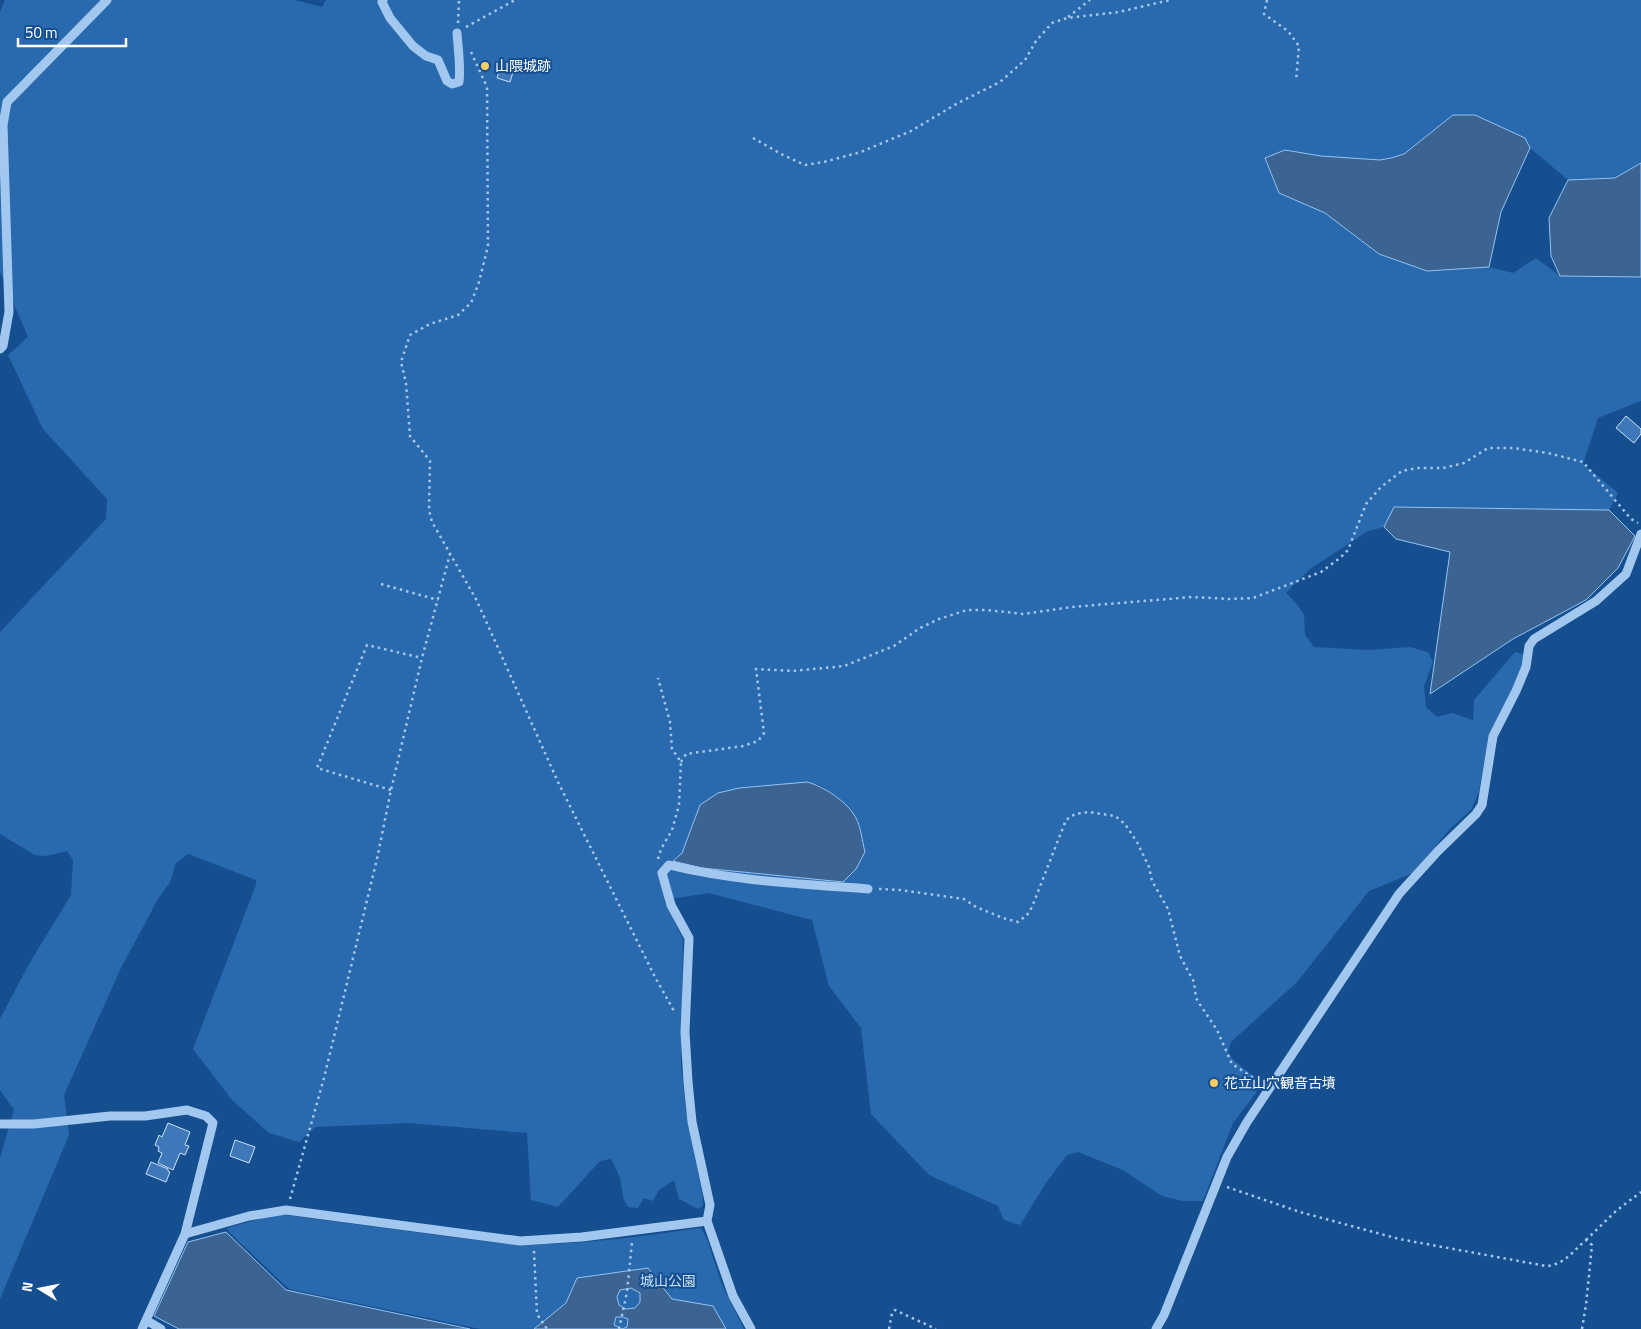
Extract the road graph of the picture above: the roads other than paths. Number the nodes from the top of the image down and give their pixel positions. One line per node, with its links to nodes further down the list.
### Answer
1 (107, 0): 4 (street)
2 (383, 0): 3 (street)
3 (457, 32)
4 (0, 349)
5 (1641, 534): 13 (street)
6 (868, 889): 8 (street)
7 (0, 1124): 9 (street)
8 (707, 1221): 9 (street); 12 (street)
9 (186, 1234): 10 (street)
10 (144, 1325): 11 (street)
11 (161, 1329)
12 (751, 1329)
13 (1156, 1329)

